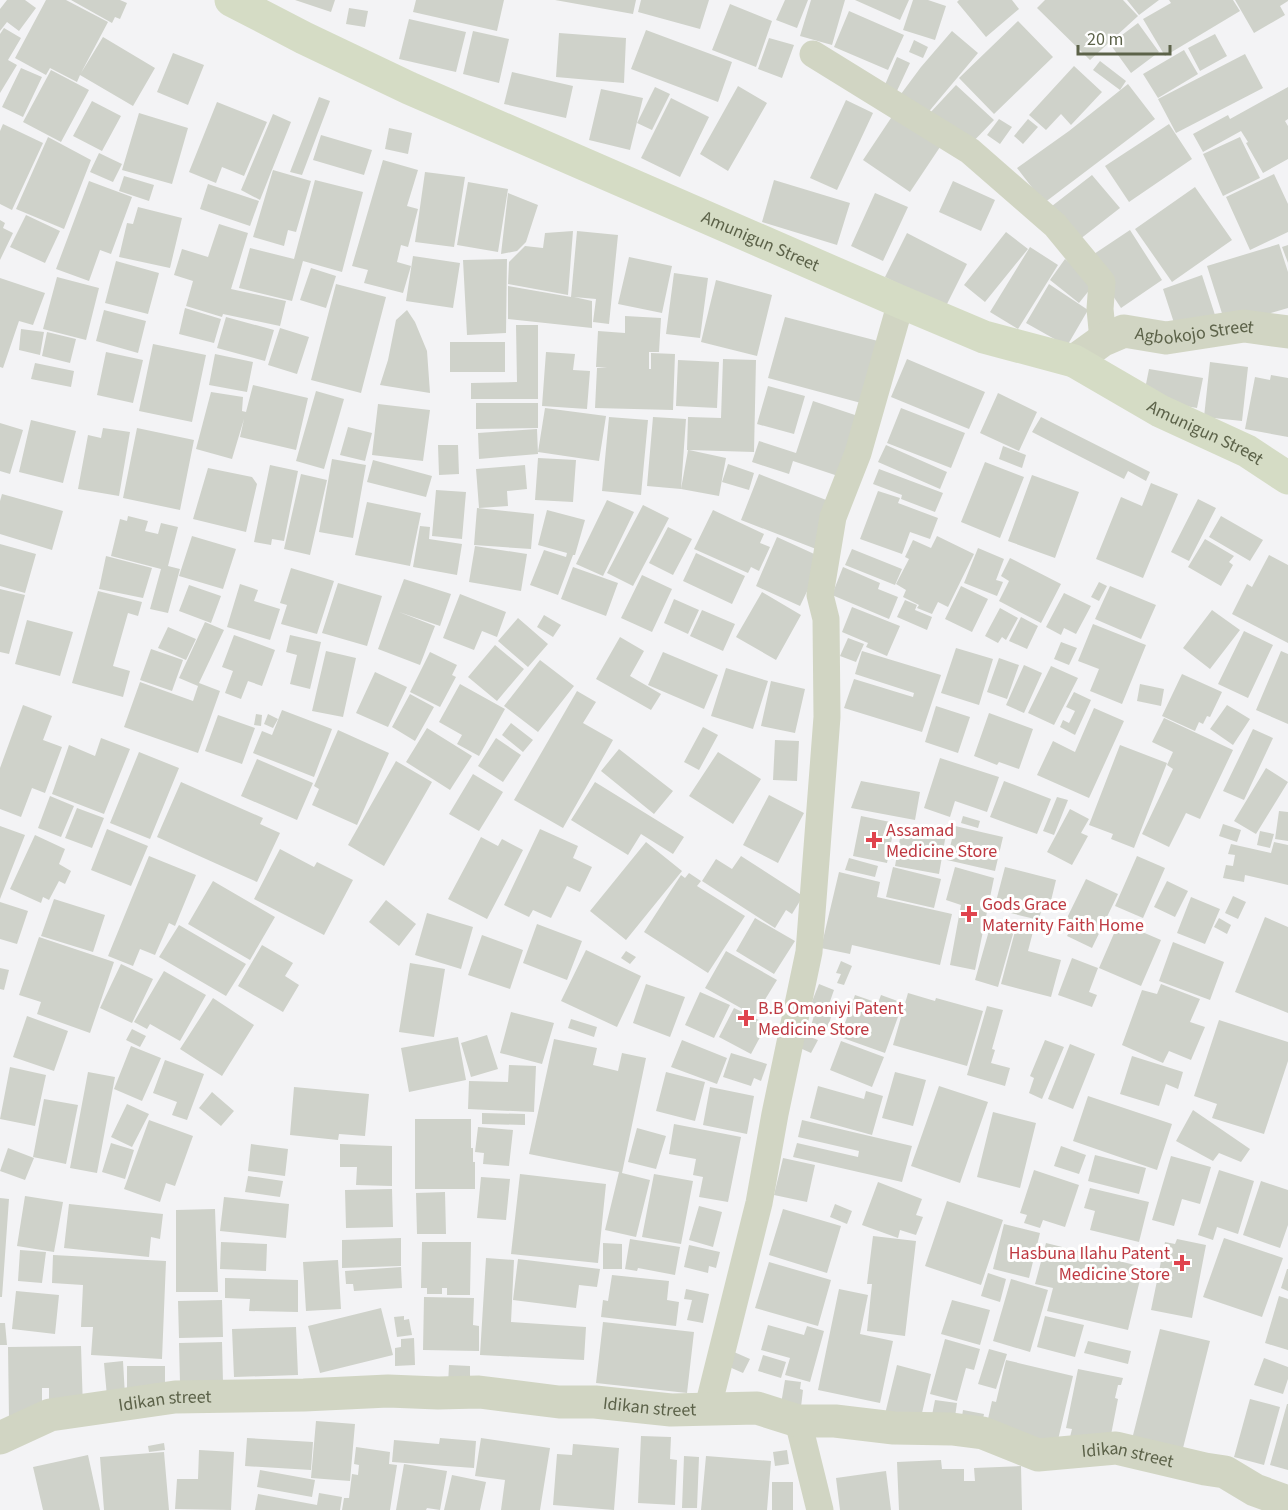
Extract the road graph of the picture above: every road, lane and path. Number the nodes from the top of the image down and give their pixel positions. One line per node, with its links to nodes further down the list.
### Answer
1 (231, 0): 3 (main road, Amunigun Street)
2 (813, 54): 5 (street)
3 (901, 302): 6 (main road, Amunigun Street); 8 (street)
4 (1288, 332): 5 (street, Agbokojo Street)
5 (1103, 340): 6 (street, Agbokojo Street)
6 (1074, 361): 7 (main road, Amunigun Street)
7 (1288, 478)
8 (707, 1411): 9 (street, Idikan street); 10 (street, Idikan street)
9 (798, 1421): 11 (street, Idikan street); 12 (street)
10 (0, 1438)
11 (1288, 1502)
12 (820, 1510)

